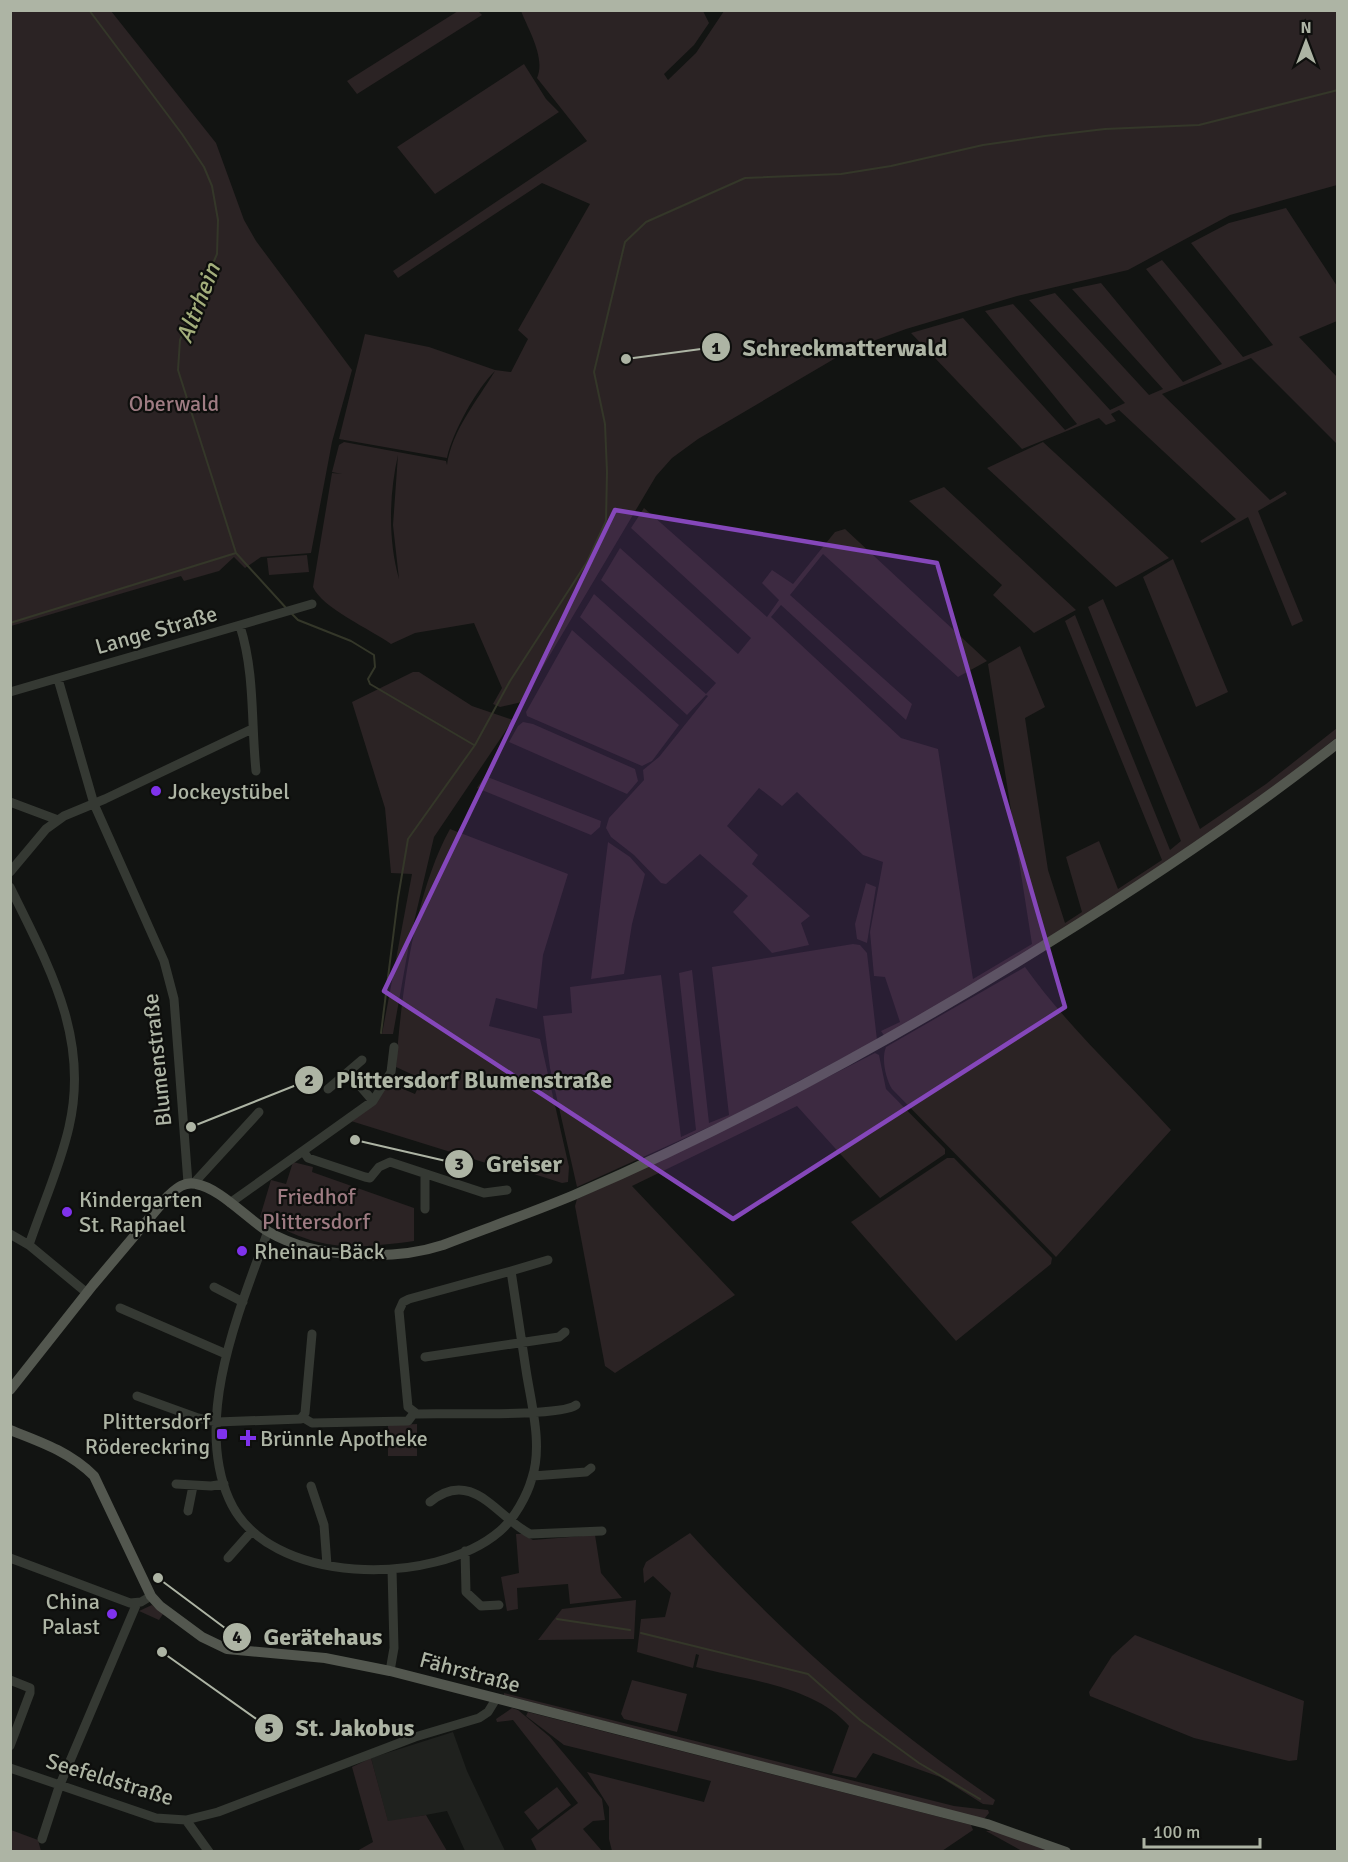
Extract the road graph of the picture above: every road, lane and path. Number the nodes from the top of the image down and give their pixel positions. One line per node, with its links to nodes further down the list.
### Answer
1 (312, 604): 2 (street, Lange Straße)
2 (240, 626): 3 (street, Lange Straße); 5 (street)
3 (58, 679): 4 (street, Lange Straße); 9 (street, Blumenstraße)
4 (10, 693)
5 (252, 729): 7 (street); 9 (street)
6 (1338, 743): 25 (main road)
7 (256, 771)
8 (10, 802): 10 (street)
9 (94, 804): 10 (street); 21 (street, Blumenstraße)
10 (58, 820): 11 (street)
11 (10, 872)
12 (10, 887): 27 (street)
13 (394, 1047): 17 (street)
14 (362, 1060): 15 (street)
15 (348, 1072): 16 (street); 17 (street)
16 (328, 1089)
17 (373, 1101): 19 (street)
18 (258, 1112): 21 (street)
19 (303, 1151): 20 (street); 23 (street)
20 (425, 1174): 22 (street); 24 (street)
21 (191, 1183): 23 (main road); 31 (main road)
22 (507, 1190)
23 (230, 1203): 25 (main road)
24 (425, 1209)
25 (268, 1231): 32 (street)
26 (10, 1234): 27 (street)
27 (29, 1245): 31 (street)
28 (548, 1260): 29 (street)
29 (511, 1271): 36 (street); 43 (street)
30 (214, 1287): 32 (street)
31 (87, 1293): 39 (main road)
32 (243, 1302): 37 (street)
33 (120, 1308): 37 (street)
34 (565, 1332): 36 (street)
35 (312, 1334): 44 (street)
36 (522, 1344): 38 (street); 42 (street)
37 (226, 1354): 45 (street)
38 (425, 1357)
39 (10, 1390)
40 (137, 1396): 45 (street)
41 (576, 1405): 42 (street)
42 (532, 1411): 43 (street); 48 (street)
43 (414, 1413): 44 (street)
44 (302, 1417): 45 (street)
45 (217, 1422): 50 (street)
46 (10, 1430): 63 (main road, Fährstraße)
47 (591, 1468): 48 (street)
48 (533, 1476): 55 (street)
49 (176, 1484): 51 (street)
50 (224, 1484): 51 (street); 56 (street)
51 (193, 1486): 54 (street)
52 (311, 1486): 61 (street)
53 (429, 1502): 55 (street)
54 (188, 1511)
55 (510, 1519): 57 (street); 58 (street)
56 (252, 1531): 60 (street); 61 (street)
57 (602, 1531)
58 (465, 1551): 62 (street); 65 (street)
59 (10, 1558): 64 (street)
60 (228, 1558)
61 (327, 1564): 62 (street)
62 (392, 1569): 66 (street)
63 (151, 1596): 64 (street); 66 (main road, Fährstraße)
64 (137, 1603): 71 (street)
65 (499, 1605)
66 (390, 1671): 68 (main road, Fährstraße)
67 (10, 1680): 69 (street)
68 (496, 1699): 72 (street, Seefeldstraße); 75 (main road, Fährstraße)
69 (10, 1746)
70 (10, 1768): 71 (street, Seefeldstraße)
71 (59, 1787): 72 (street, Seefeldstraße); 73 (street)
72 (186, 1820): 74 (street)
73 (42, 1839)
74 (208, 1851)
75 (1066, 1851)

